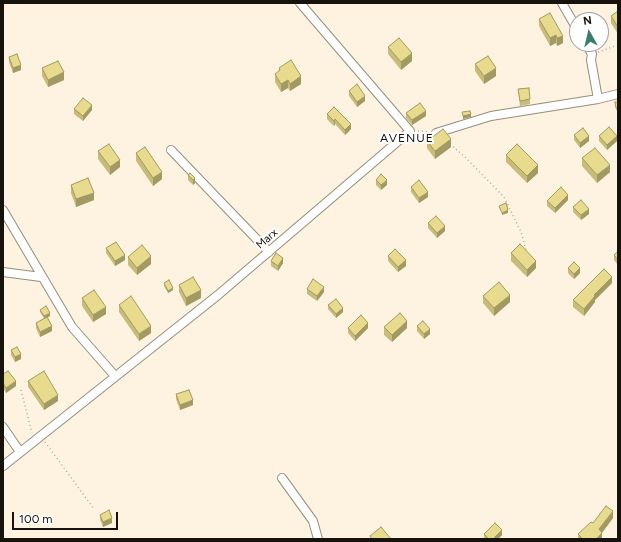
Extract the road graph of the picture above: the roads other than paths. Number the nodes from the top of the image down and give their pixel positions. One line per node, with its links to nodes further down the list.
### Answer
1 (300, 3): 10 (street, Marx)
2 (562, 3): 3 (street)
3 (569, 15)
4 (591, 52): 6 (street)
5 (618, 94): 6 (street)
6 (598, 99): 7 (street)
7 (436, 133)
8 (171, 150): 10 (street)
9 (3, 210): 12 (street)
10 (269, 252): 13 (street, Marx)
11 (3, 272): 12 (street)
12 (42, 277): 13 (street)
13 (115, 376): 15 (street, Marx)
14 (3, 427): 15 (street)
15 (20, 452): 16 (street, Marx)
16 (3, 466)
17 (282, 478): 18 (street)
18 (318, 539)

